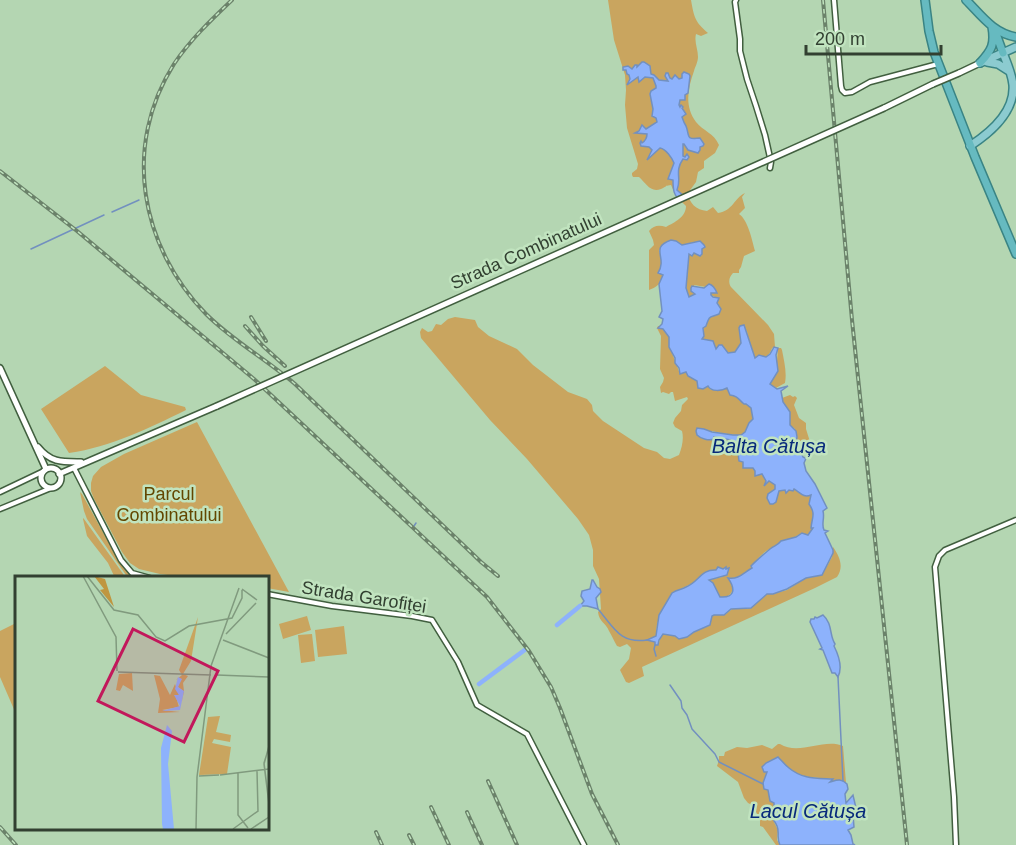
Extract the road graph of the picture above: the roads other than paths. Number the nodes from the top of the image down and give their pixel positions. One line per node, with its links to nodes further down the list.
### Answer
1 (736, 0): 13 (street)
2 (834, 0): 10 (street)
3 (927, 0): 10 (highway)
4 (966, 0): 5 (highway)
5 (992, 27): 6 (highway); 8 (highway); 9 (highway)
6 (1016, 37)
7 (1016, 47): 8 (main road, Strada Combinatului)
8 (1003, 53): 9 (main road, Strada Combinatului); 11 (main road)
9 (980, 63): 11 (main road); 17 (street, Strada Combinatului, bridge)
10 (938, 64): 12 (highway)
11 (1010, 73): 12 (main road)
12 (970, 146): 14 (highway)
13 (770, 168)
14 (1016, 254)
15 (0, 368): 16 (street)
16 (31, 437): 17 (street); 19 (street)
17 (86, 462): 18 (street, Strada Combinatului)
18 (73, 467): 20 (street, Strada Combinatului); 25 (street)
19 (45, 470): 20 (street); 21 (street); 22 (street)
20 (59, 474): 21 (street)
21 (51, 488): 23 (street)
22 (0, 492)
23 (0, 509)
24 (1016, 520): 28 (street)
25 (143, 576)
26 (268, 594): 27 (street, Strada Garofiței)
27 (584, 845)
28 (956, 845)

